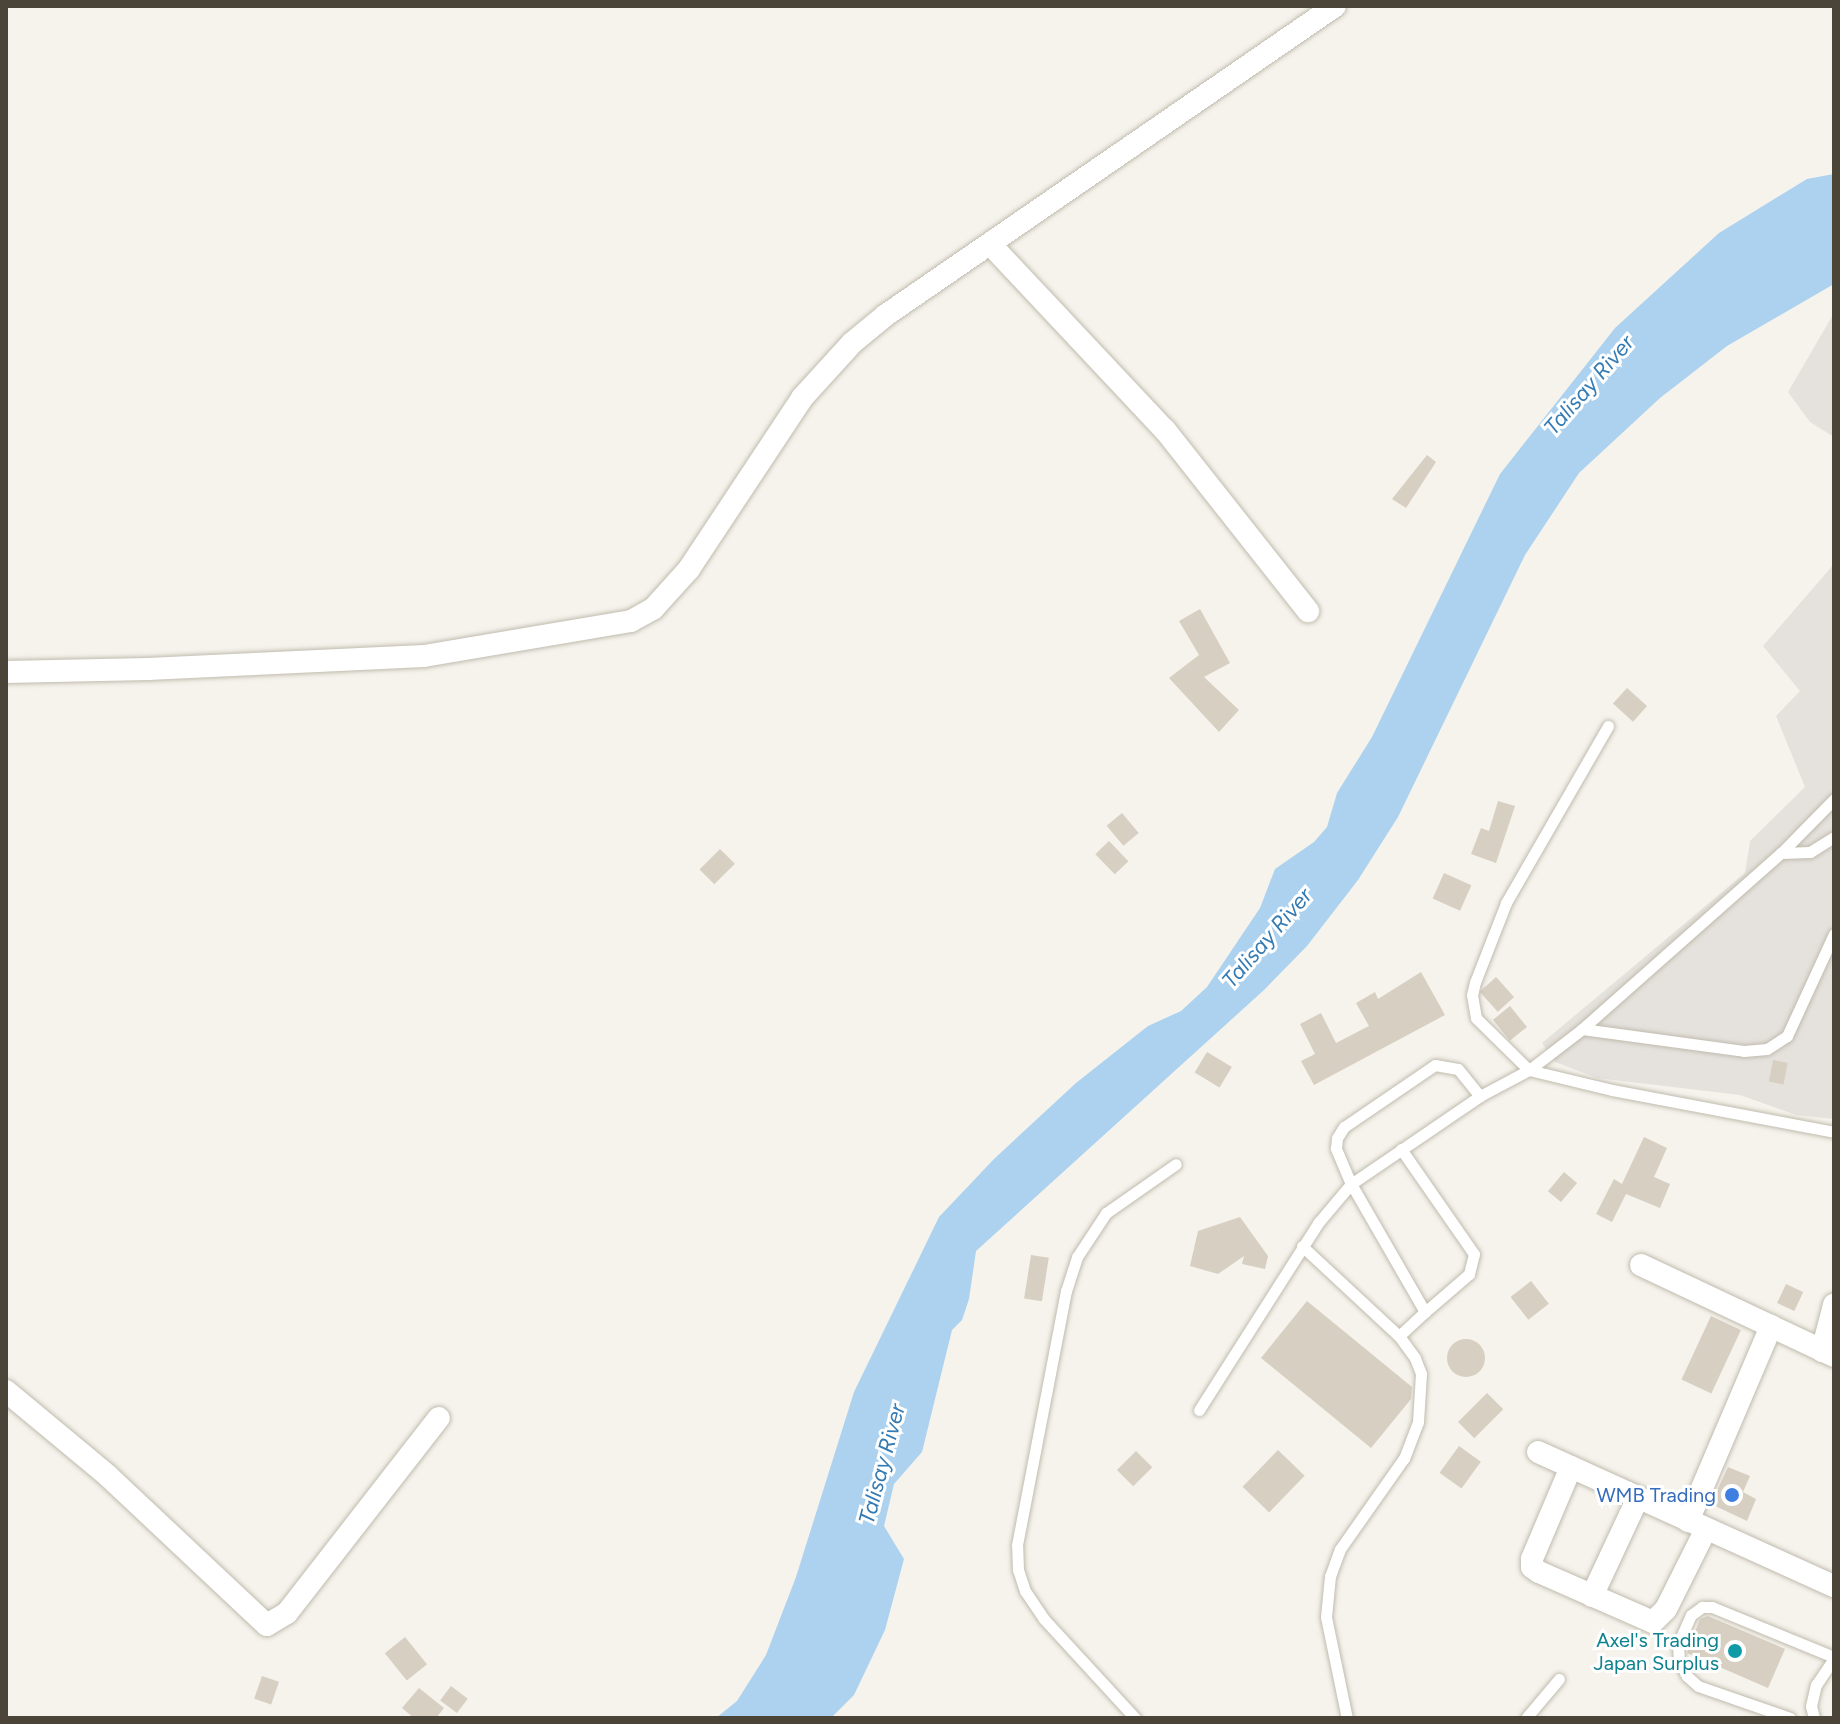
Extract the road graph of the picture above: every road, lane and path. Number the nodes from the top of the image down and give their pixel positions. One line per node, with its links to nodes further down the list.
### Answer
1 (1335, 6): 2 (street)
2 (991, 245): 3 (street); 4 (street)
3 (1308, 611)
4 (6, 672)
5 (1608, 726): 13 (lane)
6 (1834, 799): 9 (lane)
7 (1834, 837): 8 (lane)
8 (1824, 846): 9 (lane); 10 (lane)
9 (1781, 853): 12 (lane)
10 (1834, 857)
11 (1834, 934): 12 (lane)
12 (1582, 1029): 13 (lane)
13 (1529, 1070): 14 (lane); 15 (lane)
14 (1480, 1096): 16 (lane); 18 (lane)
15 (1834, 1132)
16 (1401, 1149): 18 (lane); 22 (lane)
17 (1176, 1164): 37 (lane)
18 (1351, 1184): 19 (lane); 22 (lane)
19 (1302, 1246): 24 (lane); 27 (lane)
20 (1641, 1265): 23 (street)
21 (1834, 1305): 25 (street)
22 (1425, 1312): 24 (lane)
23 (1771, 1326): 25 (street); 32 (street)
24 (1399, 1336): 38 (lane)
25 (1828, 1354)
26 (6, 1391): 28 (street)
27 (1199, 1410)
28 (439, 1418)
29 (1538, 1452): 30 (street)
30 (1571, 1467): 31 (street); 34 (street)
31 (1638, 1498): 32 (street); 34 (street)
32 (1697, 1525): 33 (street); 34 (street)
33 (1834, 1586)
34 (1592, 1596)
35 (1834, 1658): 40 (lane); 41 (lane)
36 (1559, 1679): 39 (lane)
37 (1135, 1718)
38 (1347, 1718)
39 (1526, 1718)
40 (1790, 1718)
41 (1814, 1718)

